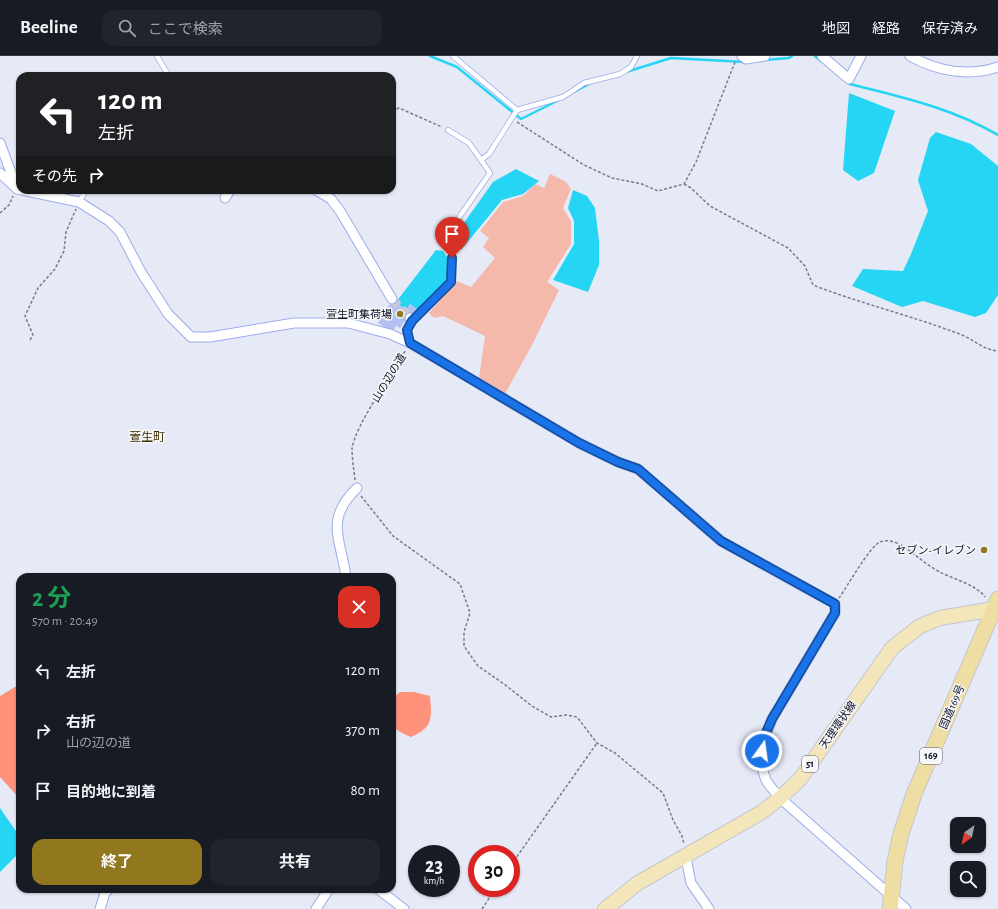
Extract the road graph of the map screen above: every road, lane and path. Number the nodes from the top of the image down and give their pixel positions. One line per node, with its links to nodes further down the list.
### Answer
1 (157, 56): 10 (lane)
2 (453, 56): 12 (lane)
3 (637, 56): 12 (lane)
4 (765, 56): 8 (street)
5 (822, 56): 6 (street)
6 (861, 56)
7 (910, 56): 9 (street)
8 (739, 59): 18 (path)
9 (998, 67)
10 (167, 72)
11 (396, 109): 14 (path)
12 (517, 110): 13 (lane)
13 (512, 119): 16 (lane); 18 (path)
14 (448, 130): 16 (lane)
15 (0, 142): 19 (street)
16 (481, 160): 29 (lane, 山の辺の道)
17 (0, 173): 20 (street)
18 (684, 184): 30 (path)
19 (16, 186)
20 (16, 188)
21 (16, 191): 26 (path)
22 (41, 194): 25 (street)
23 (84, 194): 25 (lane)
24 (323, 194): 27 (street)
25 (79, 202): 28 (path); 29 (street)
26 (0, 213)
27 (392, 299)
28 (30, 340)
29 (410, 343): 31 (path, 山の辺の道); 33 (street)
30 (998, 351)
31 (357, 488): 32 (street); 35 (path)
32 (345, 573)
33 (835, 604): 34 (path); 36 (street)
34 (996, 606): 36 (main road, 天理環状線 / 51); 43 (highway, 国道169号 / 169)
35 (597, 743): 37 (path); 38 (path)
36 (780, 798): 38 (main road, 天理環状線 / 51); 43 (street)
37 (520, 852)
38 (686, 857): 48 (main road, 天理環状線 / 51); 49 (street)
39 (106, 893): 44 (street)
40 (326, 893): 45 (street)
41 (383, 893): 46 (street)
42 (490, 897): 47 (path)
43 (890, 902): 50 (street)
44 (100, 909)
45 (316, 909)
46 (404, 909)
47 (482, 909)
48 (605, 909)
49 (709, 909)
50 (906, 909)

